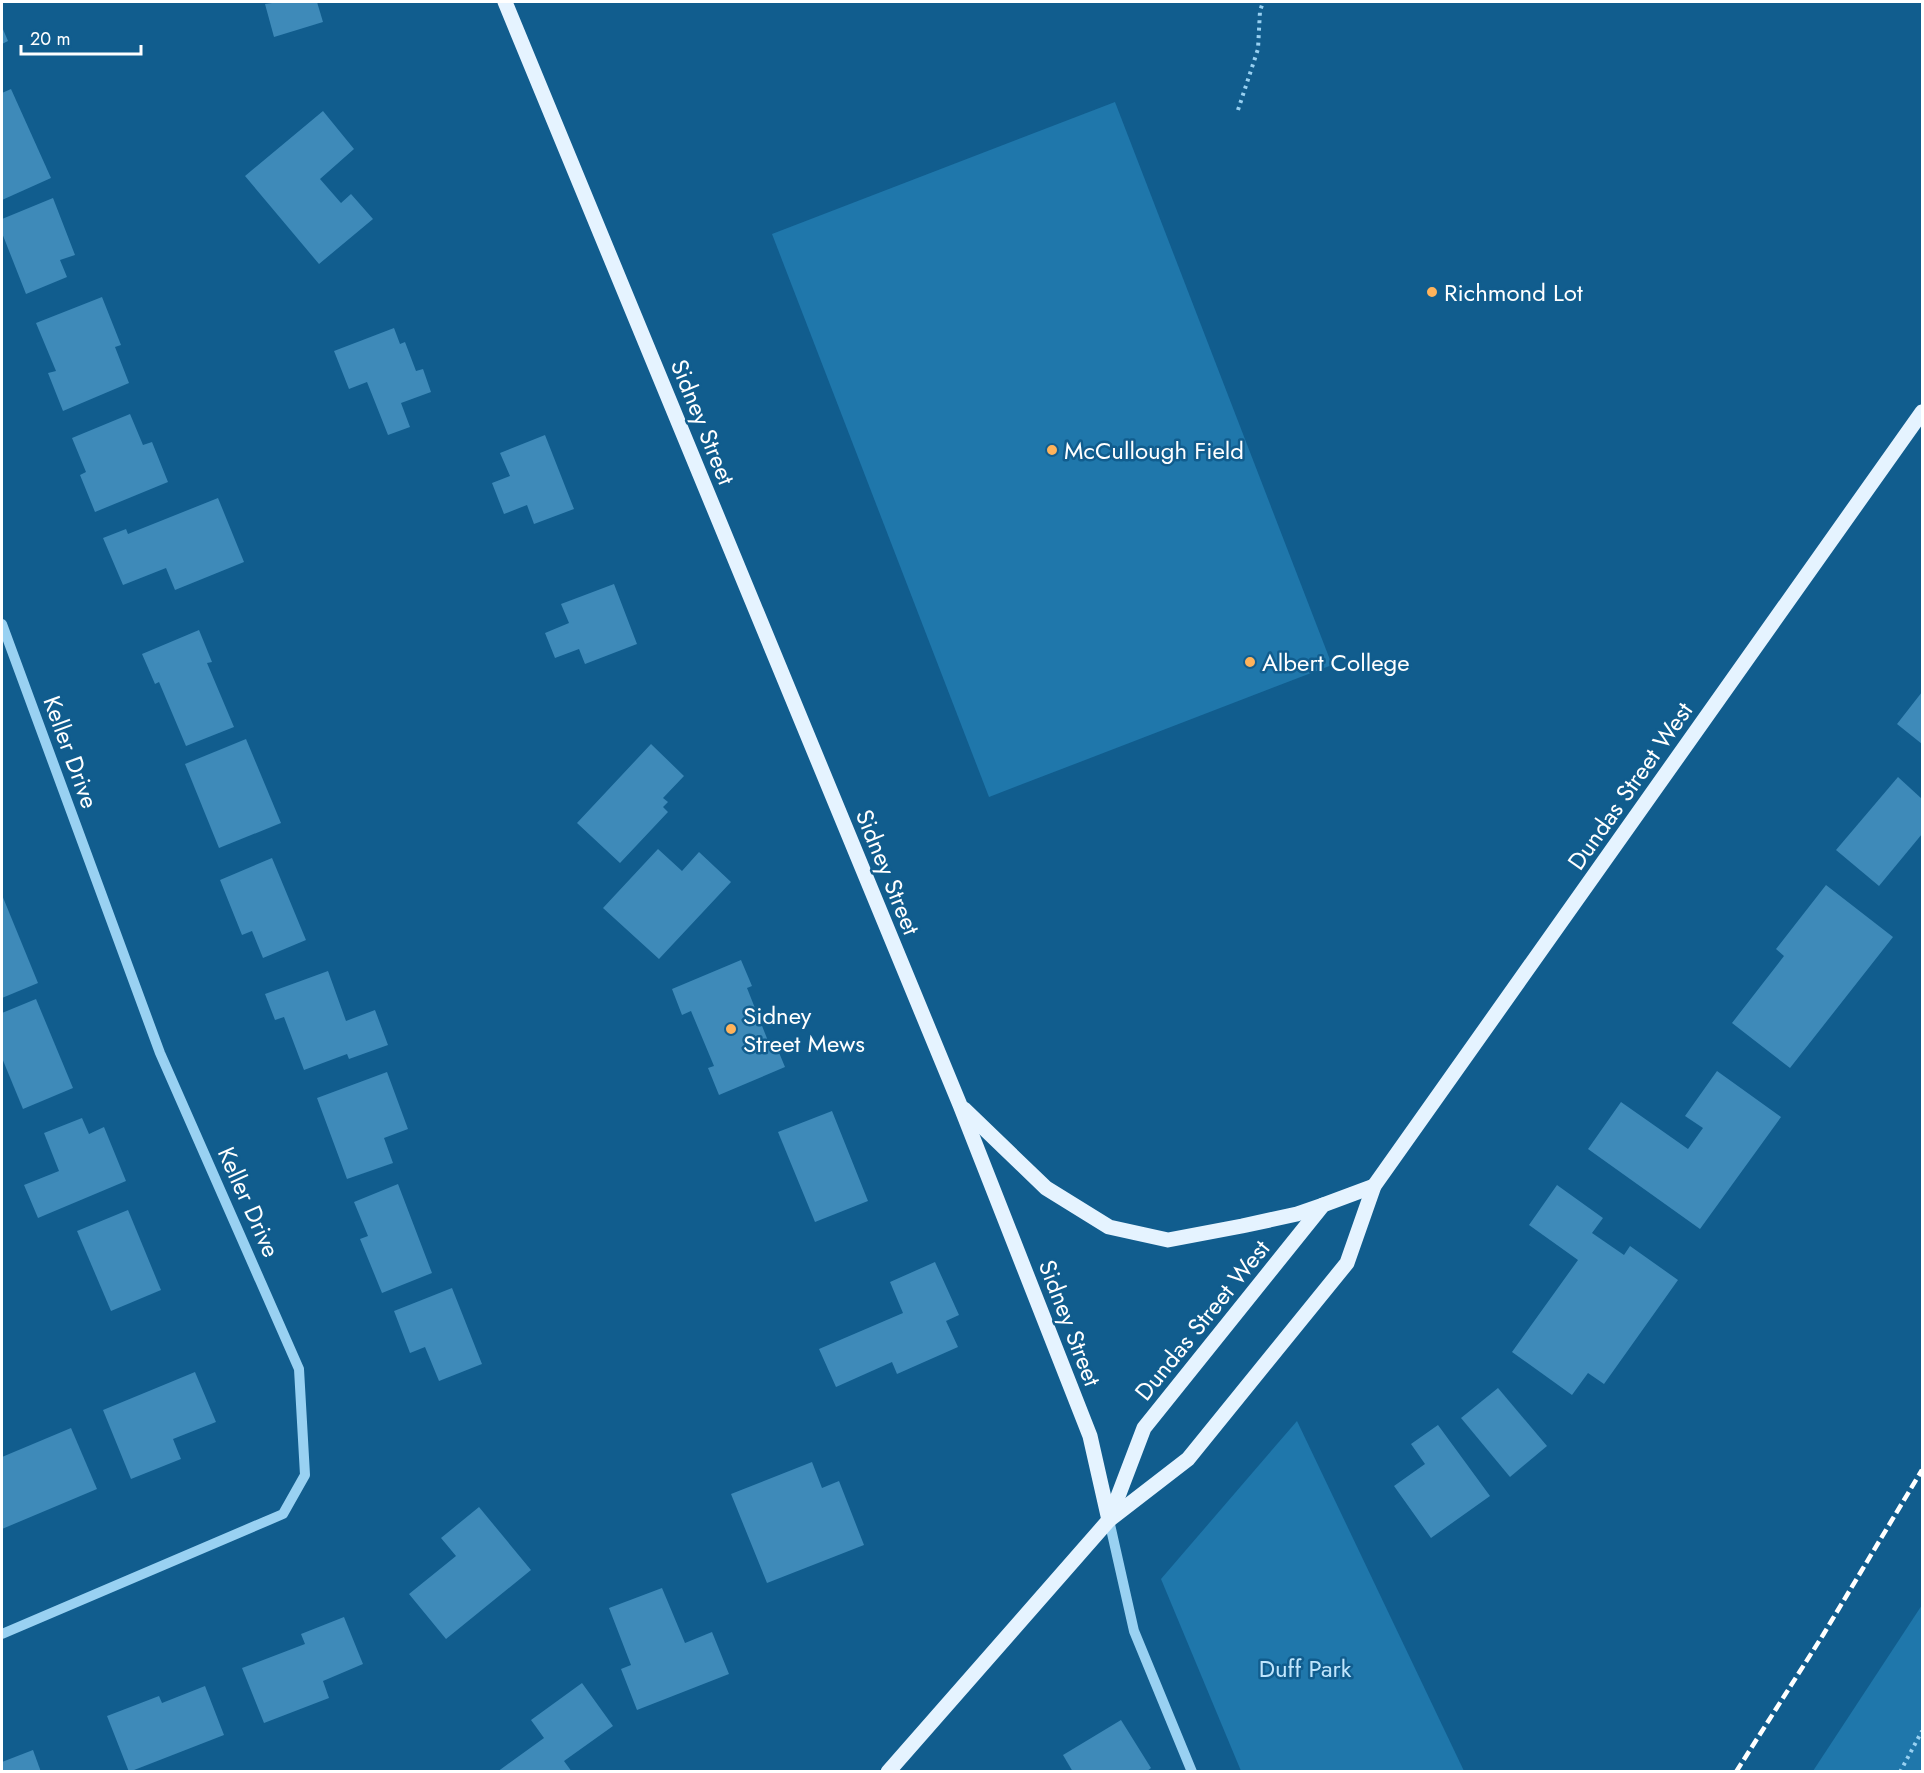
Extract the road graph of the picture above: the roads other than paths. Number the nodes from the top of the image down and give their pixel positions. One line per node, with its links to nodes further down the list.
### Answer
1 (505, 2): 4 (main road, Sidney Street)
2 (1923, 412): 5 (main road, Dundas Street West)
3 (2, 624): 8 (street, Keller Drive)
4 (960, 1105): 6 (main road); 7 (main road, Sidney Street)
5 (1374, 1186): 6 (main road); 7 (main road, Dundas Street West)
6 (1323, 1205): 7 (main road, Dundas Street West)
7 (1109, 1520): 9 (main road, Dundas Street West); 10 (street, Sidney Street)
8 (2, 1634)
9 (888, 1772)
10 (1192, 1772)

